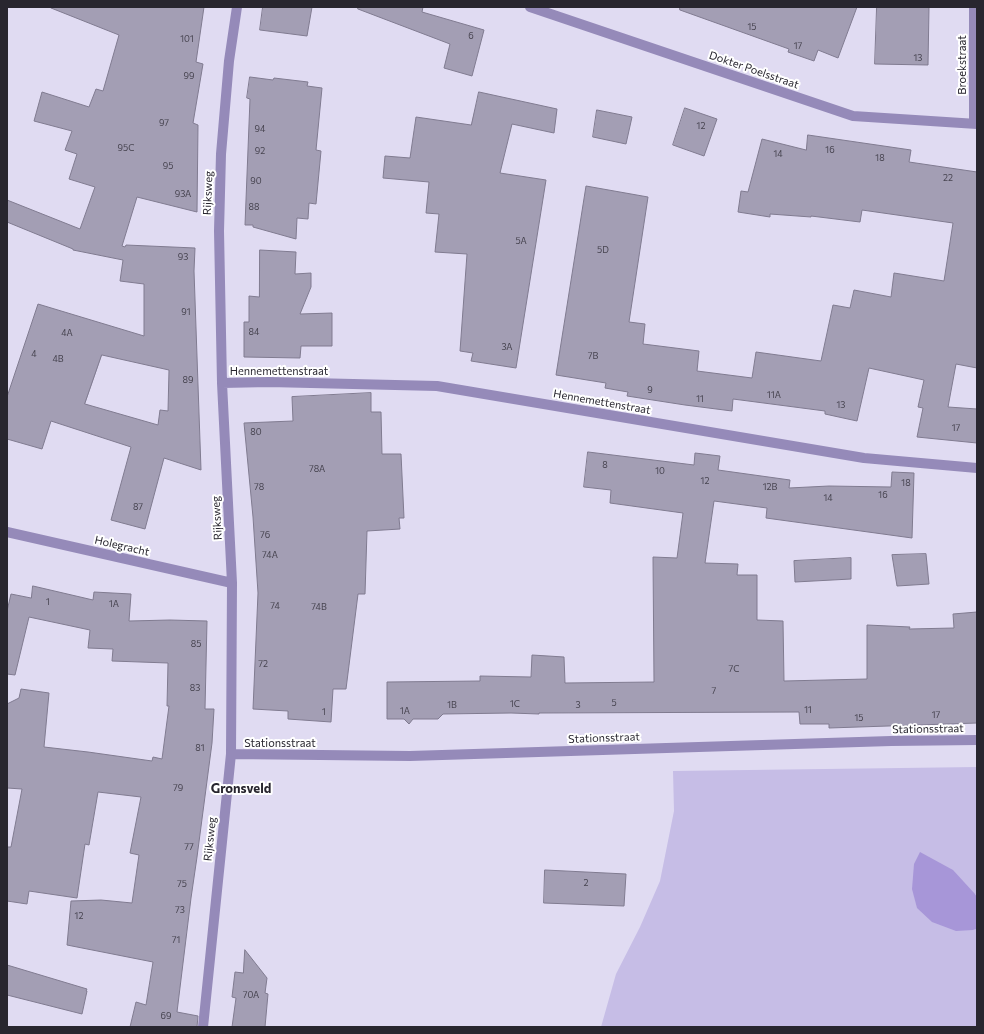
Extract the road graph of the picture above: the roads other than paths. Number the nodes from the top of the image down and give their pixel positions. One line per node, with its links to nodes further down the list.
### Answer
1 (238, 7): 5 (street, Rijksweg)
2 (530, 7): 4 (street, Dokter Poelsstraat)
3 (974, 7): 4 (street, Broekstraat)
4 (975, 124)
5 (222, 383): 6 (street, Hennemettenstraat); 8 (street, Rijksweg)
6 (977, 468)
7 (7, 532): 8 (street, Holegracht)
8 (232, 583): 10 (street, Rijksweg)
9 (977, 740): 10 (street, Stationsstraat)
10 (231, 754): 11 (street, Rijksweg)
11 (202, 1027)

